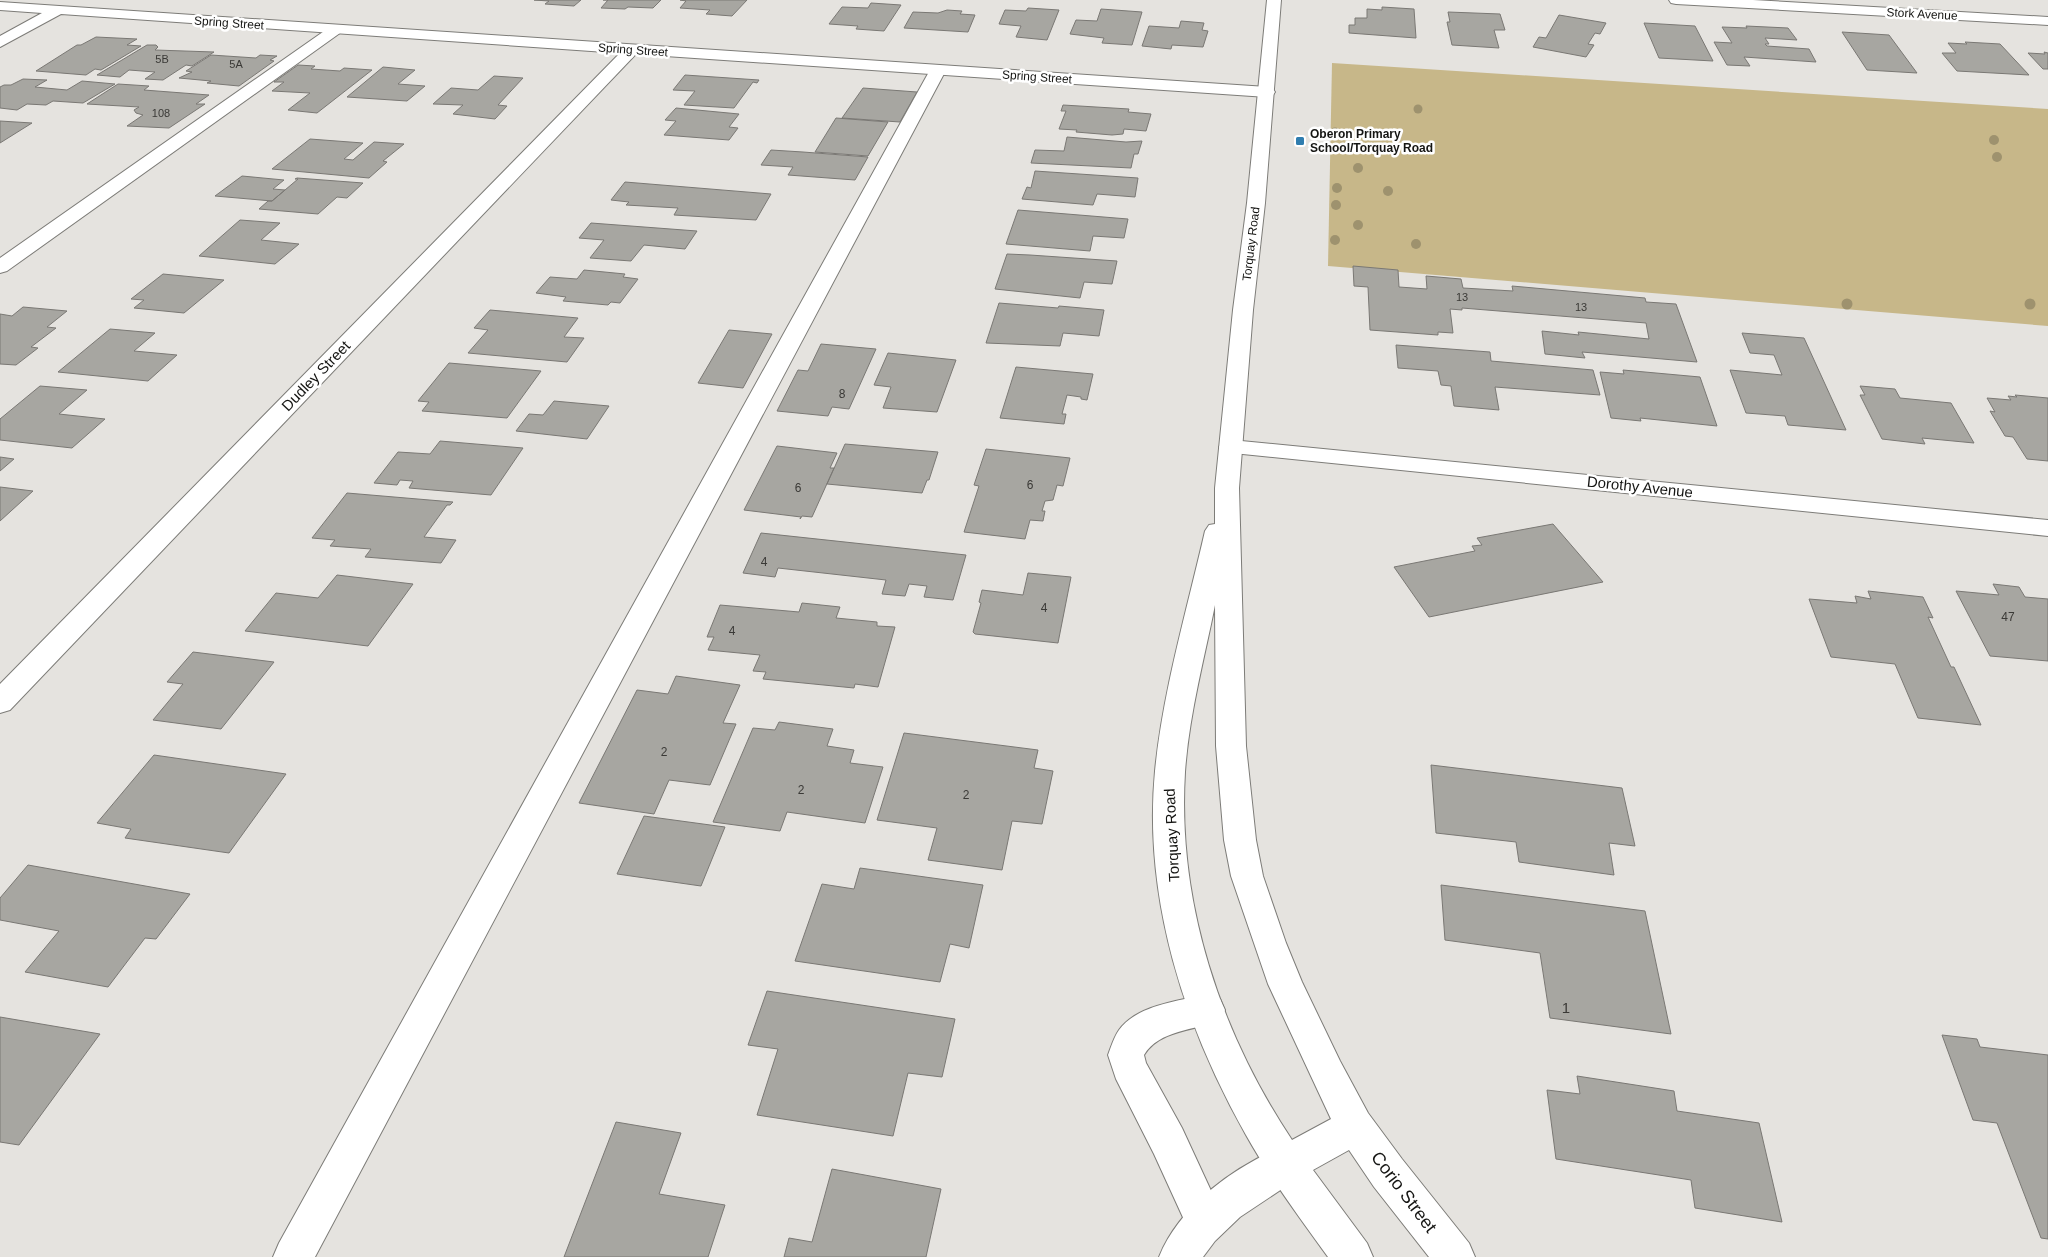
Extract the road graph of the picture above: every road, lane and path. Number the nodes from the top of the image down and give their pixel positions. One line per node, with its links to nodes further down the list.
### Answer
1 (77, 0): 6 (street)
2 (1274, 0): 12 (street, Torquay Road)
3 (1676, 0): 4 (street, Stork Avenue)
4 (1857, 5): 7 (street, Stork Avenue)
5 (0, 6): 6 (street, Spring Street)
6 (58, 10): 8 (street, Spring Street); 9 (street)
7 (2048, 21)
8 (335, 30): 10 (street, Spring Street); 13 (street)
9 (0, 42)
10 (631, 50): 11 (street, Spring Street); 17 (street, Dudley Street)
11 (938, 70): 12 (street, Spring Street); 22 (street)
12 (1267, 92): 14 (street, Torquay Road)
13 (0, 267)
14 (1231, 447): 15 (street, Torquay Road); 16 (street, Dorothy Avenue)
15 (1227, 488): 18 (street, Torquay Road); 19 (street, Torquay Road)
16 (2048, 528)
17 (0, 702)
18 (1207, 1010): 20 (street, Torquay Road); 21 (street)
19 (1355, 1126): 20 (street); 25 (street, Corio Street)
20 (1286, 1164): 21 (street); 24 (street)
21 (1205, 1221): 23 (street)
22 (293, 1257)
23 (1179, 1257)
24 (1353, 1257)
25 (1455, 1257)

